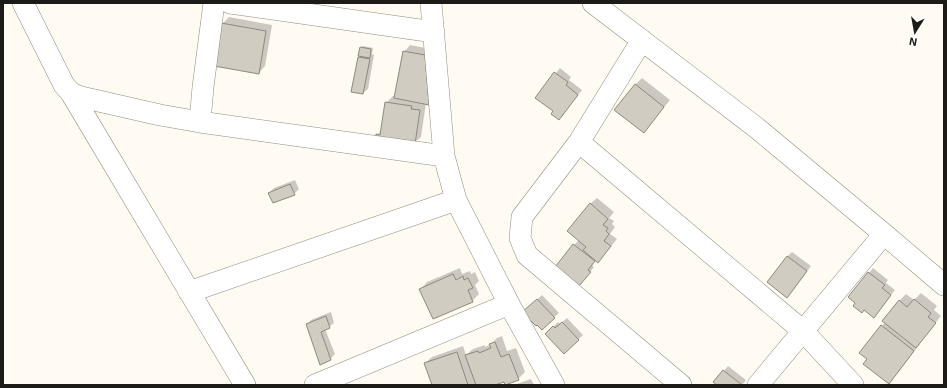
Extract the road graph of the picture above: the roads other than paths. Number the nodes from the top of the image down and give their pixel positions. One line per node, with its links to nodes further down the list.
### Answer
1 (23, 3): 8 (street)
2 (214, 3): 9 (street)
3 (230, 3): 6 (street)
4 (431, 3): 6 (street)
5 (593, 3): 7 (street)
6 (434, 32): 11 (street)
7 (642, 40): 10 (street); 13 (street)
8 (71, 93): 9 (street); 15 (street)
9 (200, 122): 11 (street)
10 (579, 142): 17 (street); 21 (street)
11 (444, 156): 12 (street)
12 (456, 200): 15 (street); 16 (street)
13 (884, 234): 14 (street); 17 (street)
14 (944, 285)
15 (189, 292): 18 (street)
16 (509, 304): 19 (street); 20 (street)
17 (803, 331): 22 (street); 23 (street)
18 (245, 385)
19 (315, 385)
20 (554, 385)
21 (681, 385)
22 (758, 385)
23 (853, 385)

